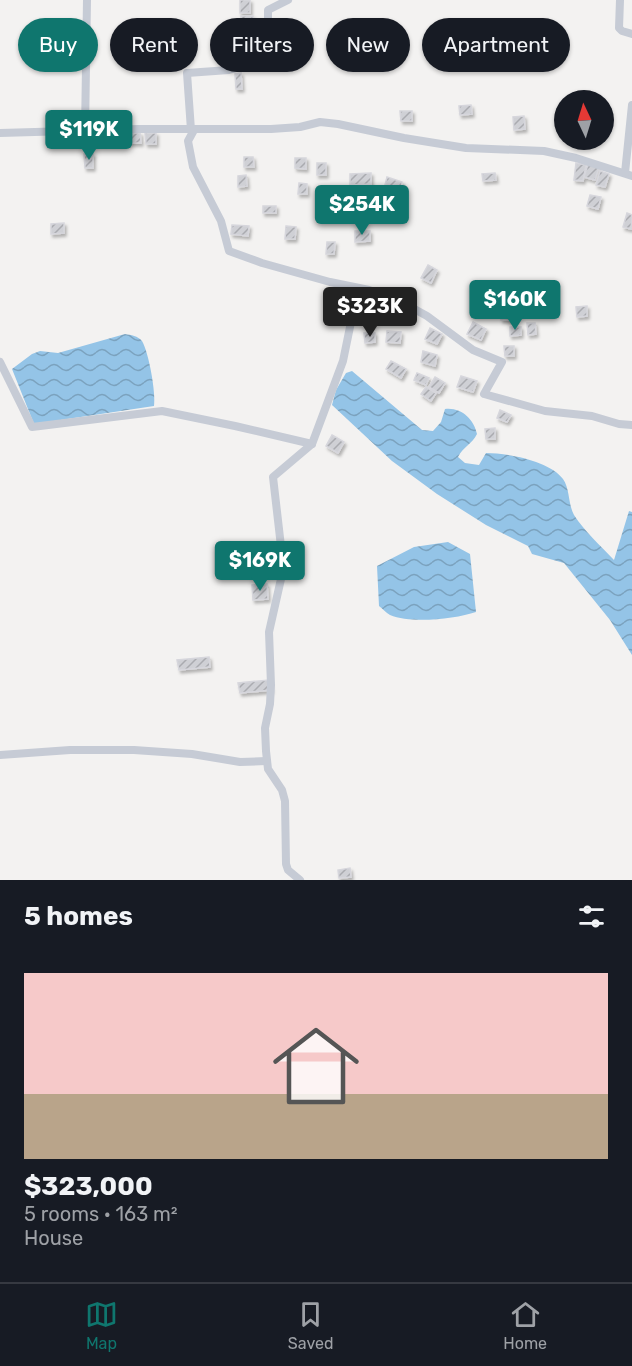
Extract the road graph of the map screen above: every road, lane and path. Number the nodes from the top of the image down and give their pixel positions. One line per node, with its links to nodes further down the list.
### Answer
1 (87, 0): 7 (street)
2 (288, 0): 6 (street)
3 (621, 0): 4 (street)
4 (632, 34)
5 (632, 105): 9 (street)
6 (192, 130): 7 (street); 9 (street); 10 (street)
7 (85, 132): 8 (street)
8 (0, 133)
9 (628, 174)
10 (358, 288): 12 (street); 13 (street)
11 (0, 362): 13 (street)
12 (632, 424)
13 (312, 444): 15 (street)
14 (0, 755): 15 (street)
15 (266, 761): 16 (street)
16 (300, 880)

